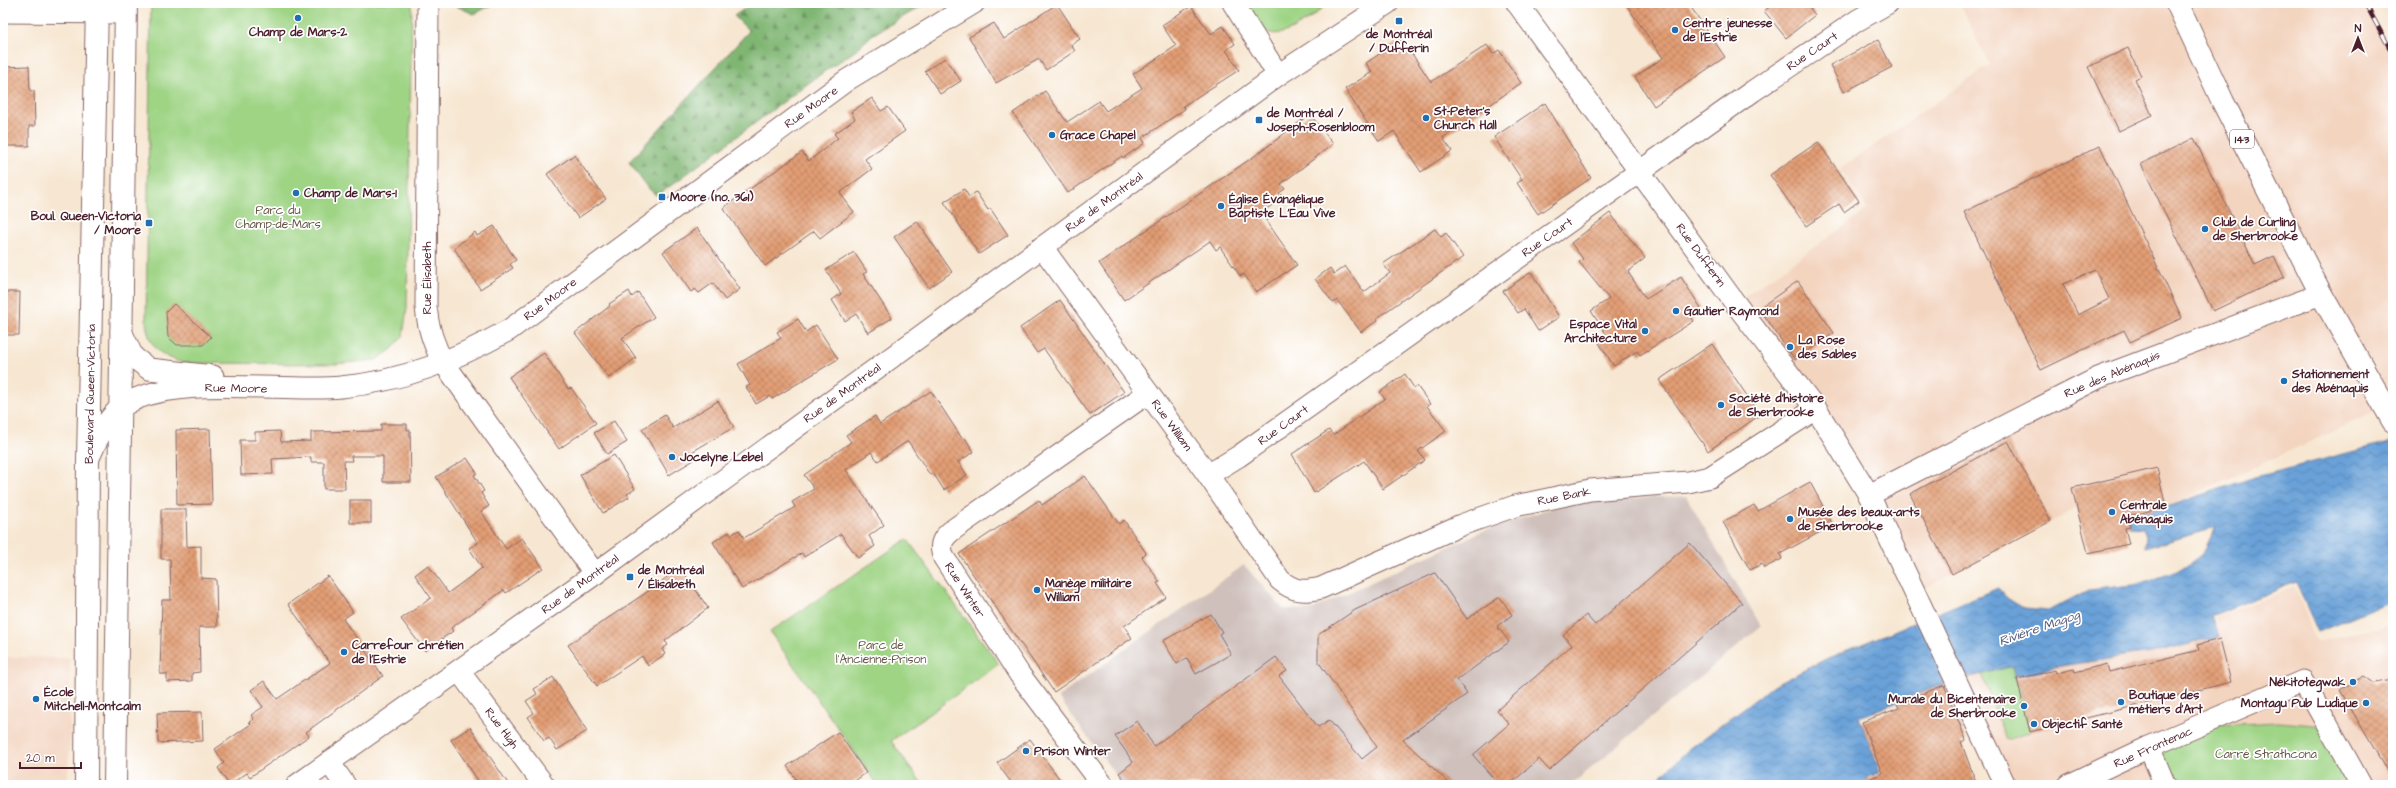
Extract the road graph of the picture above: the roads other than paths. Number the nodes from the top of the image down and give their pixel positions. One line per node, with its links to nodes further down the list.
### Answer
1 (428, 3): 16 (street, Rue Élisabeth)
2 (974, 3): 16 (street, Rue Moore)
3 (1233, 3): 11 (street)
4 (1388, 3): 11 (street, Rue de Montréal)
5 (1517, 3): 12 (street, Rue Dufferin)
6 (1888, 3): 12 (street, Rue Court)
7 (2176, 3): 14 (main road, 143)
8 (97, 8): 9 (street); 10 (street); 22 (main road, Boulevard Queen-Victoria)
9 (126, 8): 15 (main road)
10 (3, 12)
11 (1278, 75): 13 (street, Rue de Montréal)
12 (1640, 172): 20 (street, Rue Dufferin); 23 (street, Rue Court)
13 (1042, 247): 18 (street, Rue William); 25 (street, Rue de Montréal)
14 (2321, 294): 21 (main road, 143); 24 (street, Rue des Abénaquis)
15 (121, 331): 17 (street); 19 (main road)
16 (444, 363): 17 (street, Rue Moore); 25 (street, Rue Élisabeth)
17 (239, 388): 19 (street, Rue Moore)
18 (1148, 393): 23 (street, Rue William); 35 (street, Rue Winter)
19 (120, 409): 22 (street, Rue Moore); 31 (main road)
20 (1816, 409): 24 (street, Rue Dufferin); 26 (street, Rue Bank)
21 (2393, 421)
22 (88, 460): 30 (main road, Boulevard Queen-Victoria)
23 (1208, 475): 26 (street, Rue William)
24 (1869, 495): 36 (street, Rue Dufferin)
25 (596, 574): 27 (street, Rue de Montréal)
26 (1308, 591)
27 (459, 671): 29 (street, Rue de Montréal); 34 (street, Rue High)
28 (2149, 747): 37 (street, Rue Frontenac); 38 (street); 39 (street, Rue Frontenac)
29 (329, 762): 32 (street, Rue de Montréal); 33 (street)
30 (86, 784)
31 (115, 785)
32 (297, 785)
33 (345, 785)
34 (544, 785)
35 (1103, 785)
36 (2005, 785)
37 (2069, 785)
38 (2165, 785)
39 (2361, 785)

